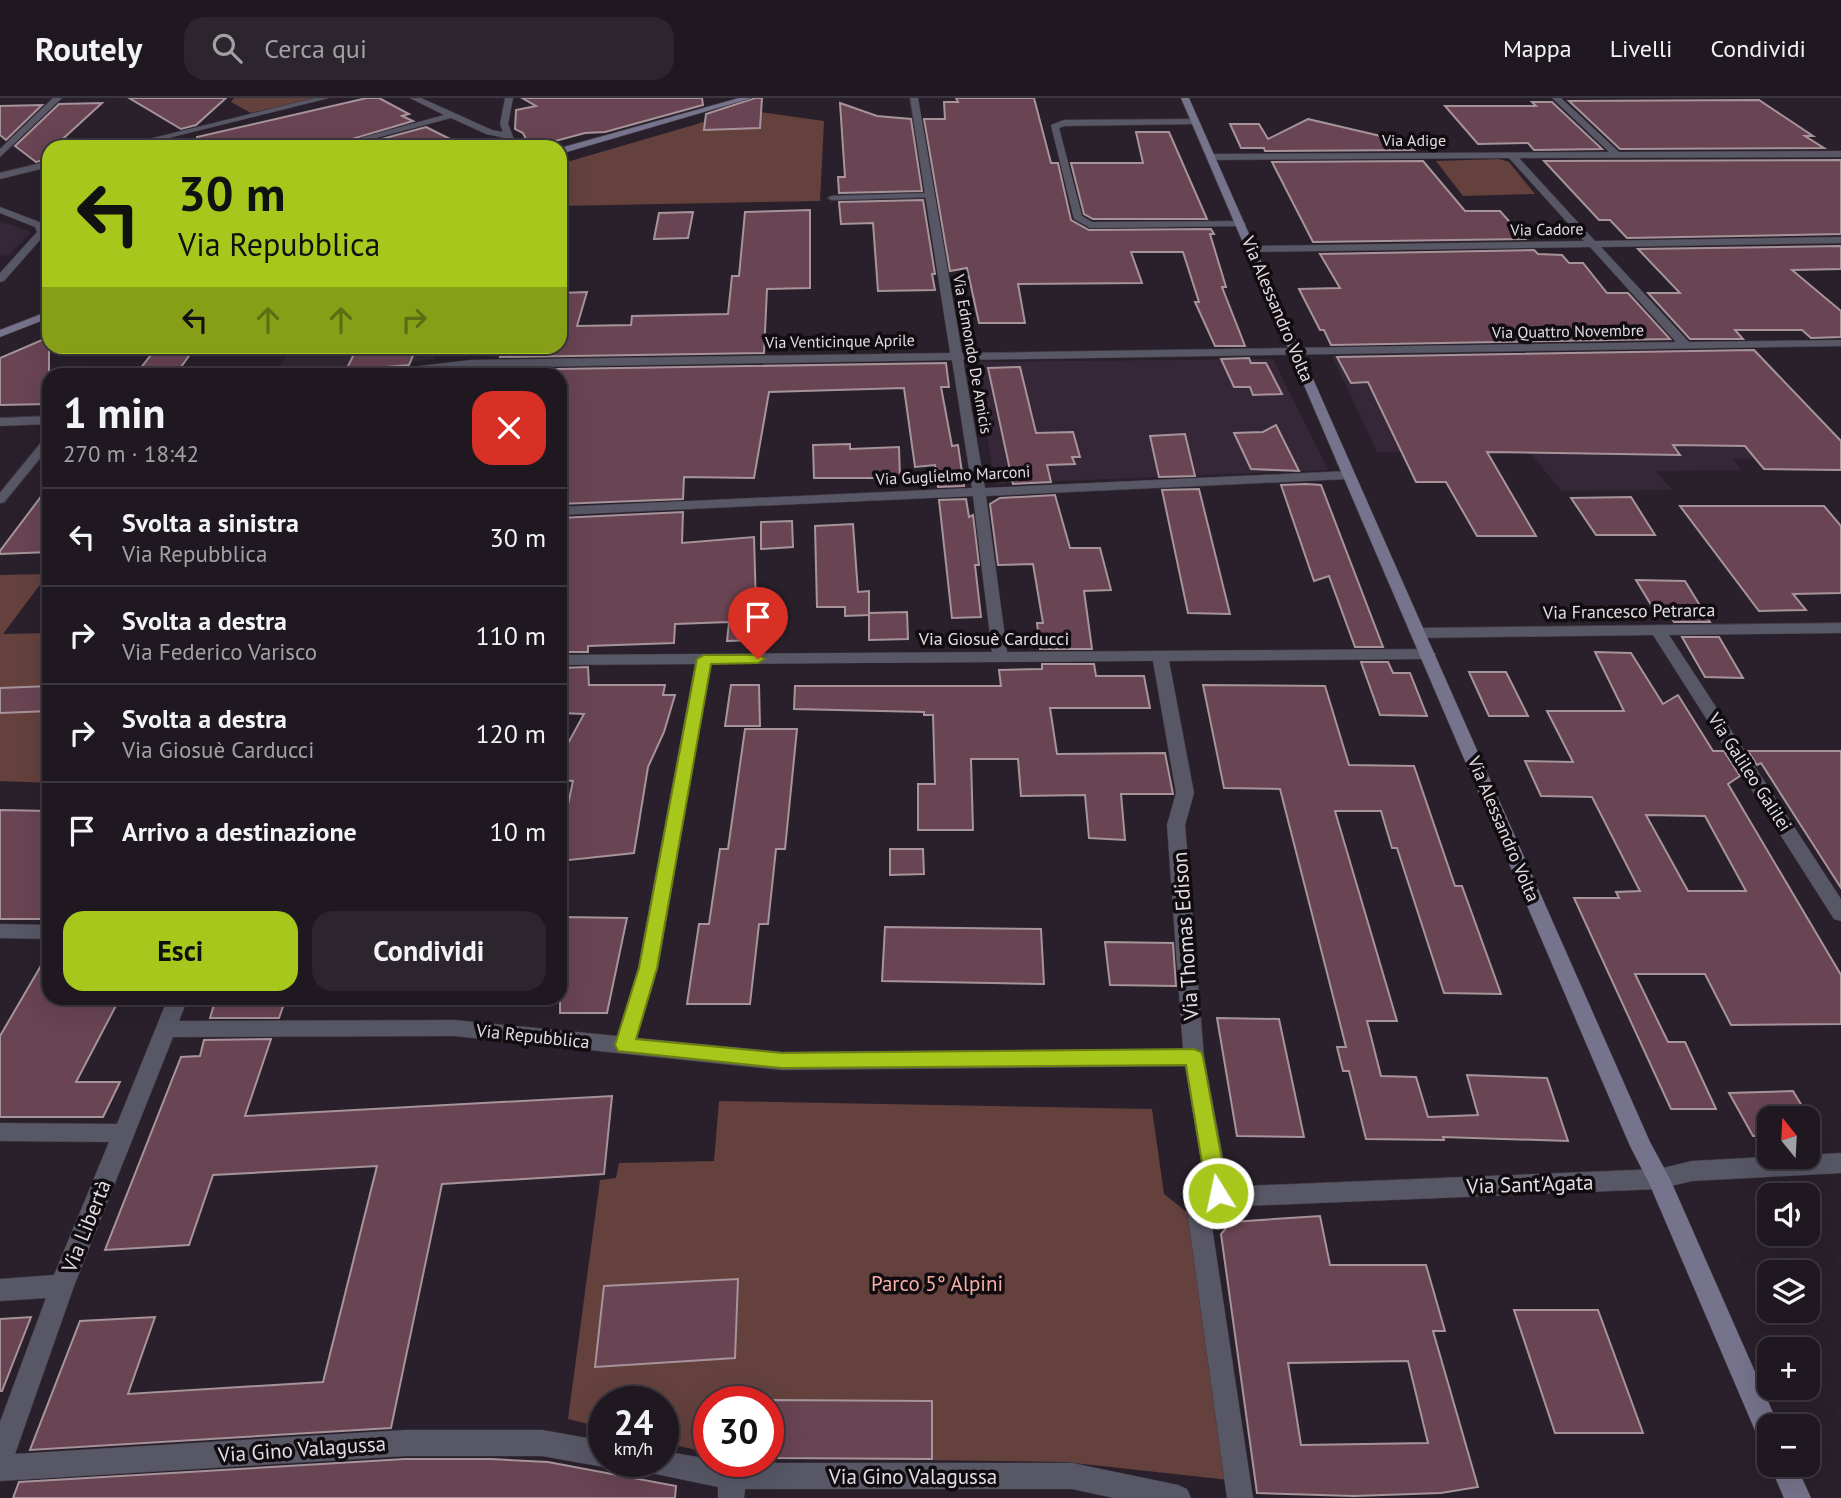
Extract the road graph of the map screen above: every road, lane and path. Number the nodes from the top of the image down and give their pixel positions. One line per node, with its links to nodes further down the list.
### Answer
1 (58, 98): 16 (street)
2 (325, 98): 11 (street)
3 (414, 98): 9 (street)
4 (509, 98): 14 (street)
5 (748, 98): 15 (street)
6 (914, 98): 23 (street, Via Edmondo De Amicis)
7 (1185, 98): 10 (street, Via Alessandro Volta)
8 (1556, 98): 19 (street)
9 (452, 115): 12 (street); 13 (street)
10 (1196, 122): 20 (street, Via Alessandro Volta); 27 (street, Via Alessandro Volta)
11 (150, 140)
12 (358, 140)
13 (503, 140)
14 (509, 140)
15 (567, 149)
16 (0, 154)
17 (1841, 154): 19 (street, Via Adige)
18 (1511, 155): 19 (street, Via Adige); 20 (street, Via Adige); 30 (street)
19 (1617, 155)
20 (1212, 157): 27 (street, Via Alessandro Volta)
21 (42, 166): 22 (street)
22 (0, 176)
23 (929, 195): 24 (lane); 38 (street, Via Edmondo De Amicis)
24 (832, 198)
25 (1, 208): 26 (street)
26 (42, 222)
27 (1241, 224): 31 (street, Via Alessandro Volta)
28 (42, 229): 32 (street)
29 (1841, 240): 30 (street, Via Cadore)
30 (1592, 244): 31 (street, Via Cadore); 36 (street)
31 (1253, 249): 37 (street, Via Alessandro Volta)
32 (0, 279)
33 (42, 317): 34 (street)
34 (0, 334)
35 (1841, 344): 36 (street, Via Quattro Novembre)
36 (1686, 345): 37 (street, Via Quattro Novembre)
37 (1295, 351): 38 (street, Via Venticinque Aprile); 44 (street, Via Alessandro Volta)
38 (956, 356): 39 (street, Via Venticinque Aprile); 45 (street, Via Edmondo De Amicis)
39 (449, 365): 40 (street, Via Venticinque Aprile)
40 (428, 368)
41 (42, 420): 42 (street)
42 (0, 422)
43 (42, 449): 46 (lane)
44 (1348, 475): 45 (street, Via Guglielmo Marconi); 50 (street, Via Alessandro Volta)
45 (979, 491): 47 (street, Via Guglielmo Marconi); 53 (street, Via Edmondo De Amicis)
46 (0, 500)
47 (567, 511)
48 (1841, 628): 49 (street, Via Francesco Petrarca)
49 (1658, 629): 50 (street, Via Francesco Petrarca); 56 (street, Via Galileo Galilei)
50 (1418, 633): 51 (street, Via Alessandro Volta)
51 (1428, 654): 52 (street, Via Giosuè Carducci); 66 (street, Via Alessandro Volta)
52 (1160, 656): 53 (street, Via Giosuè Carducci); 62 (street, Via Thomas Edison)
53 (1000, 657): 54 (street, Via Giosuè Carducci)
54 (704, 659): 55 (street, Via Giosuè Carducci); 61 (street)
55 (567, 660)
56 (1841, 914)
57 (0, 931): 58 (street)
58 (42, 932)
59 (175, 1005): 60 (street, Via Libertà)
60 (164, 1029): 61 (street, Via Repubblica); 64 (street, Via Libertà)
61 (625, 1045): 62 (street, Via Repubblica)
62 (1194, 1057): 67 (street, Via Thomas Edison)
63 (0, 1132): 64 (street)
64 (123, 1133): 68 (street, Via Libertà)
65 (1841, 1163): 66 (street, Via Sant'Agata)
66 (1659, 1179): 67 (street, Via Sant'Agata); 70 (street, Via Alessandro Volta)
67 (1218, 1193): 78 (street)
68 (62, 1286): 69 (street); 72 (street, Via Libertà)
69 (0, 1290)
70 (1761, 1414)
71 (588, 1451): 73 (street, Via Gino Valagussa)
72 (0, 1458)
73 (0, 1468)
74 (679, 1471): 76 (street, Via Gino Valagussa)
75 (1788, 1477): 79 (street)
76 (732, 1487): 77 (street, Via Gino Valagussa)
77 (1178, 1498)
78 (1240, 1498)
79 (1798, 1498)

